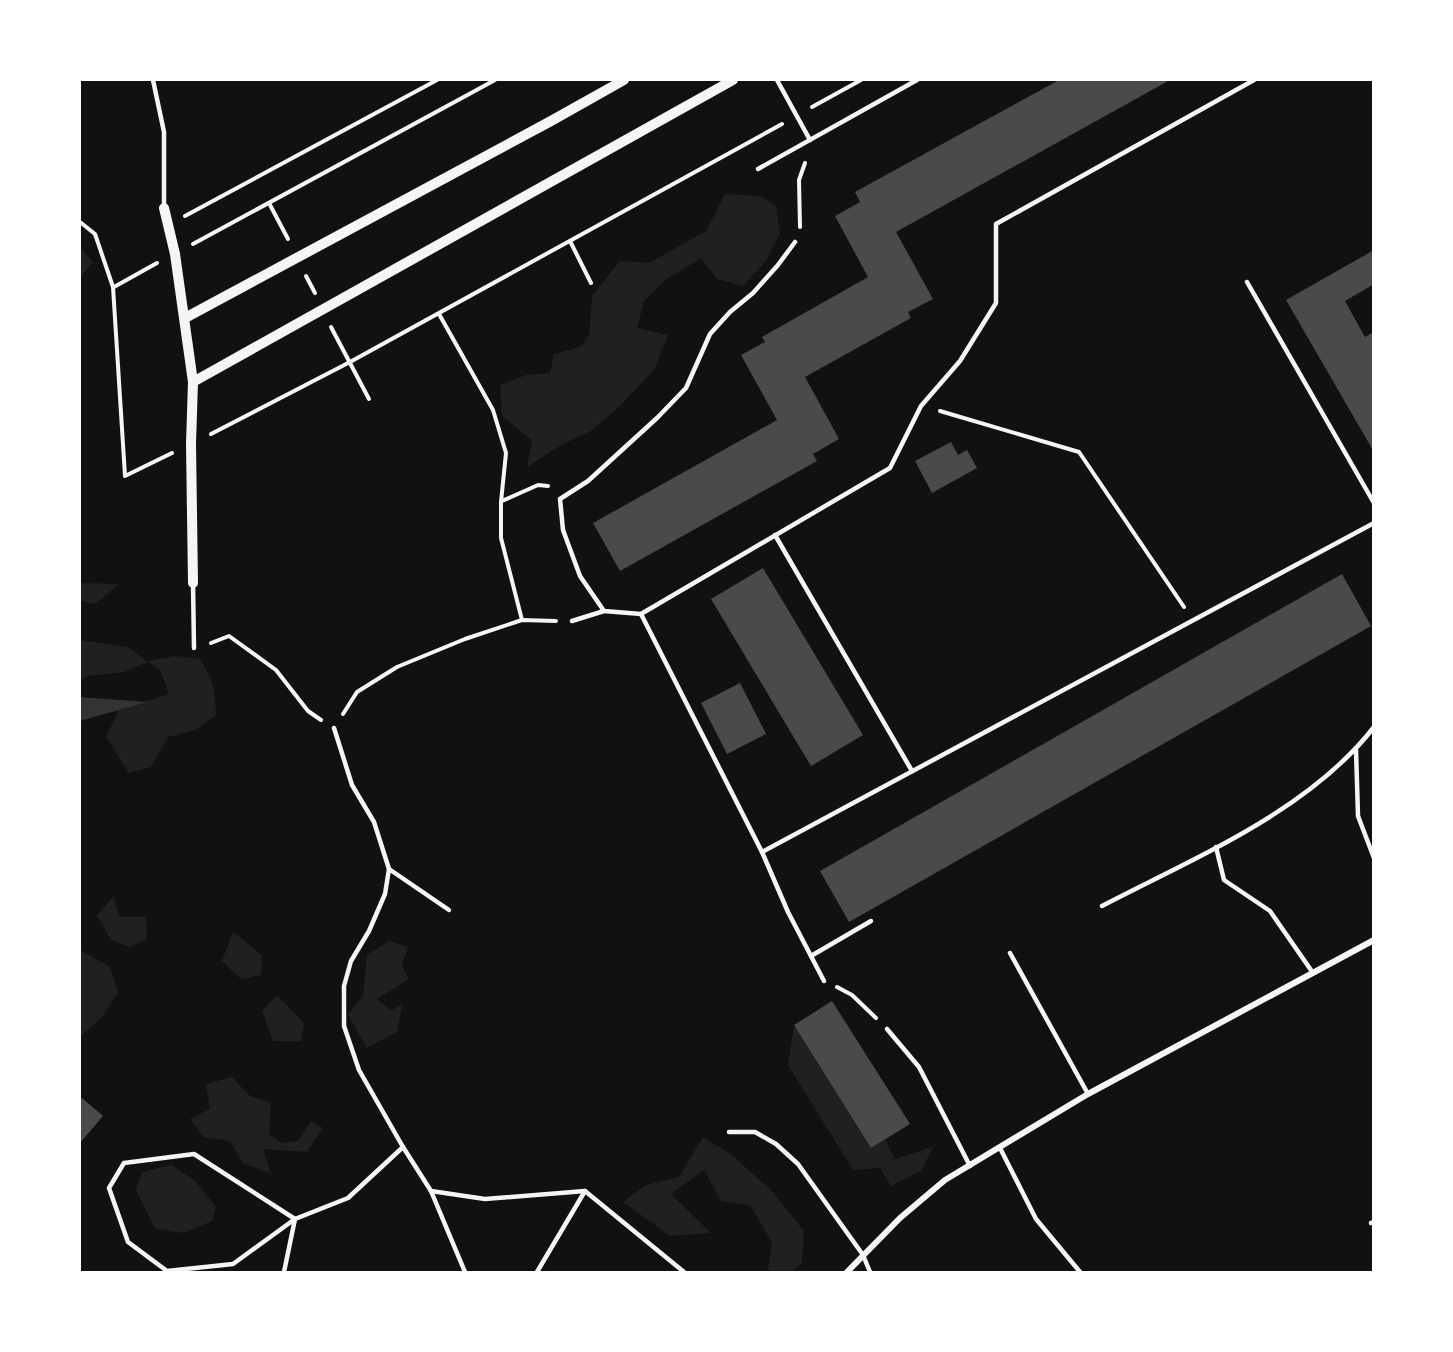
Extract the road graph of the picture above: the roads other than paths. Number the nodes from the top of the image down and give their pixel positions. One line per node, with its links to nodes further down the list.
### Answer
1 (153, 80): 9 (lane)
2 (624, 80): 12 (street)
3 (733, 80): 13 (street)
4 (777, 80): 7 (lane)
5 (917, 80): 7 (lane)
6 (1254, 80): 16 (lane)
7 (810, 140): 8 (lane)
8 (758, 170)
9 (164, 208): 12 (street)
10 (795, 242): 18 (lane)
11 (1247, 282): 14 (lane)
12 (185, 318): 13 (street)
13 (193, 382): 17 (street)
14 (1374, 503)
15 (1374, 523): 25 (lane)
16 (776, 535): 19 (lane); 25 (lane)
17 (193, 583): 21 (lane)
18 (604, 611): 19 (lane); 20 (lane)
19 (642, 614): 27 (lane)
20 (572, 621)
21 (194, 648)
22 (1374, 727): 24 (lane)
23 (334, 728): 29 (lane)
24 (1356, 750): 26 (lane); 28 (lane)
25 (912, 771): 27 (lane)
26 (1216, 847): 30 (lane); 36 (lane)
27 (762, 852): 35 (lane)
28 (1374, 858)
29 (389, 869): 31 (lane); 41 (lane)
30 (1102, 906)
31 (449, 910)
32 (871, 921): 35 (lane)
33 (1374, 940): 36 (street)
34 (1010, 953): 39 (lane)
35 (811, 956): 37 (lane)
36 (1313, 973): 39 (street)
37 (824, 981)
38 (887, 1029): 43 (lane)
39 (1088, 1094): 42 (street)
40 (729, 1131): 47 (lane)
41 (403, 1147): 44 (lane); 46 (lane)
42 (1000, 1149): 43 (street); 54 (lane)
43 (970, 1166): 47 (street)
44 (431, 1191): 45 (lane); 49 (lane)
45 (585, 1191): 50 (lane); 51 (lane)
46 (295, 1219): 46 (lane); 48 (lane)
47 (863, 1255): 52 (street); 53 (lane)
48 (284, 1272)
49 (465, 1272)
50 (537, 1272)
51 (684, 1272)
52 (847, 1272)
53 (870, 1272)
54 (1080, 1272)

